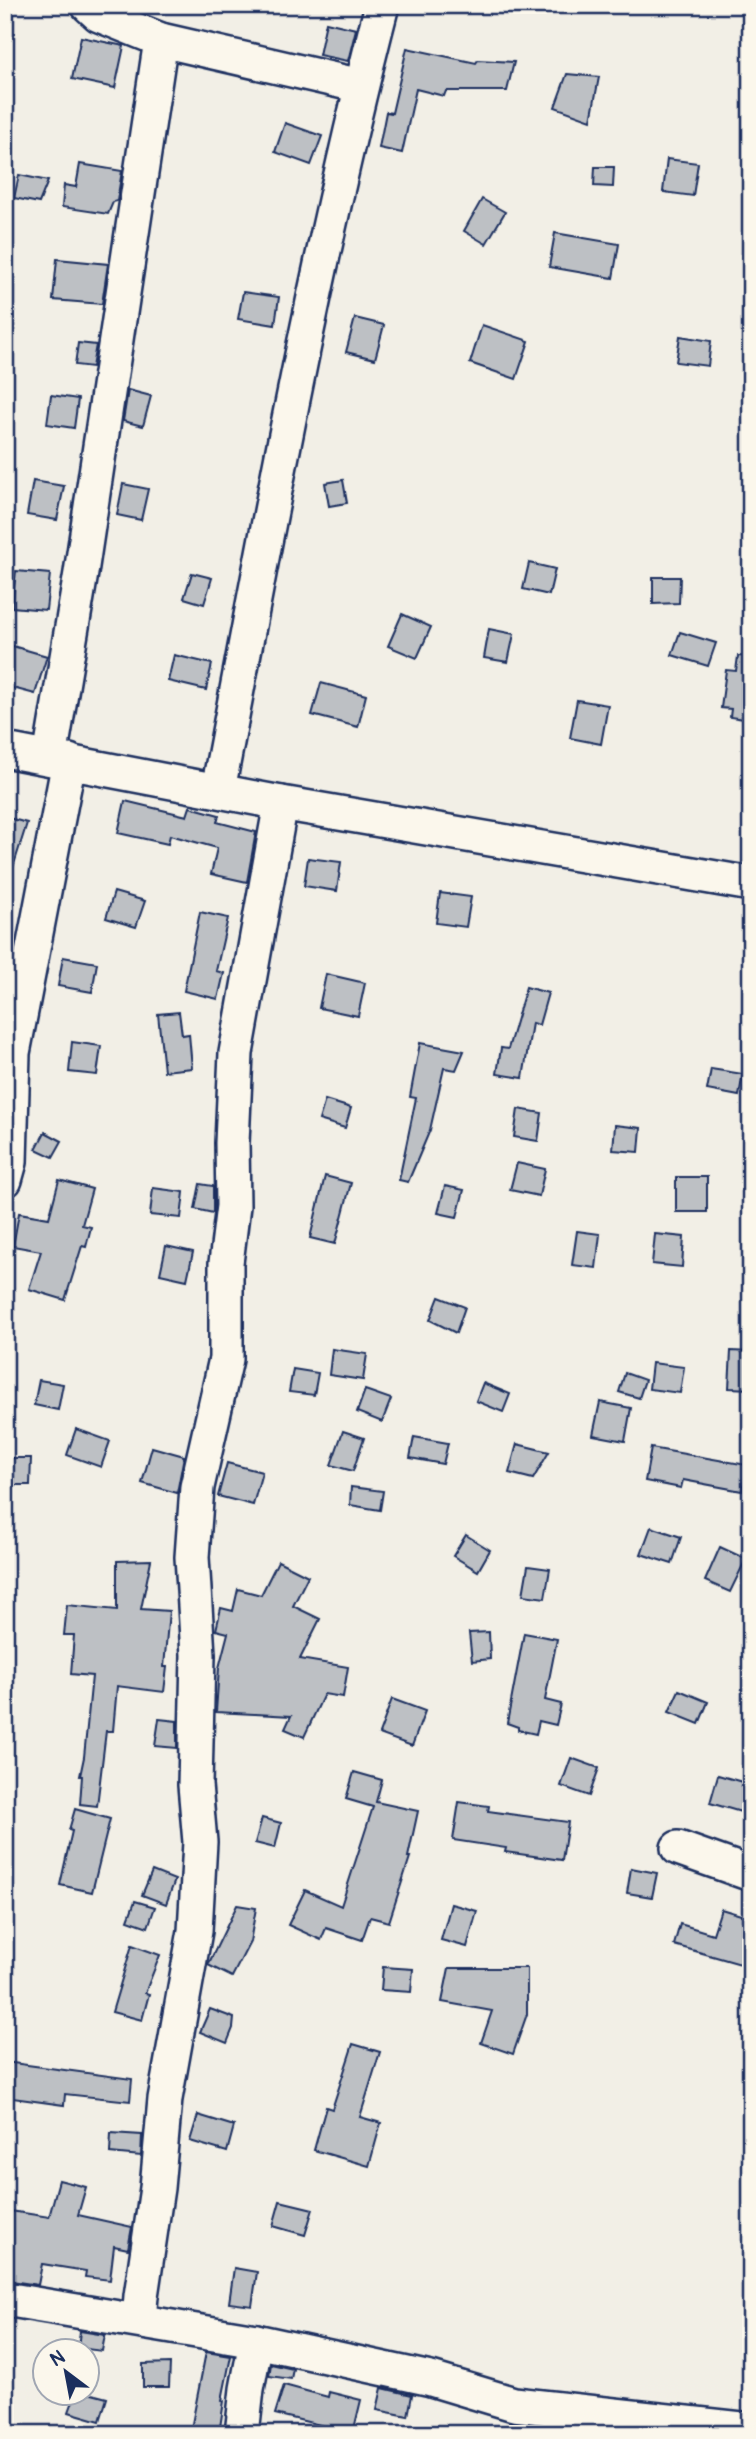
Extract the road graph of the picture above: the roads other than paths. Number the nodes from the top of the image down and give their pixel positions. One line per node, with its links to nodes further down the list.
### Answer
1 (88, 5): 3 (street)
2 (382, 5): 4 (street)
3 (161, 40): 4 (street); 6 (street)
4 (361, 86): 7 (street)
5 (5, 750): 6 (street)
6 (60, 759): 7 (street); 10 (street)
7 (218, 790): 8 (street)
8 (281, 803): 9 (street); 14 (street)
9 (751, 884)
10 (5, 1180)
11 (678, 1848): 12 (street)
12 (751, 1874)
13 (5, 2299): 14 (street)
14 (139, 2320): 15 (street)
15 (256, 2341): 16 (street); 17 (street)
16 (751, 2430)
17 (242, 2434)

